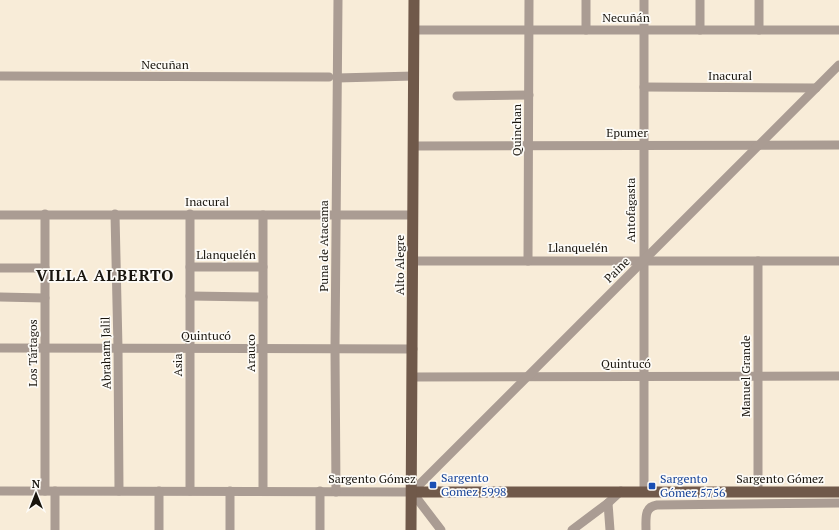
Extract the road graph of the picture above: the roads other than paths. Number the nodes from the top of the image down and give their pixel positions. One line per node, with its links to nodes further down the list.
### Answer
1 (338, 0): 18 (street, Puna de Atacama)
2 (414, 0): 8 (main road, Alto Alegre)
3 (529, 0): 9 (street, Quinchan)
4 (586, 0): 10 (street)
5 (644, 0): 11 (street, Antofagasta)
6 (700, 0): 12 (street)
7 (759, 0): 13 (street)
8 (414, 30): 9 (street, Necuñán); 17 (main road, Alto Alegre)
9 (529, 30): 10 (street, Necuñán); 21 (street, Quinchan)
10 (586, 30): 11 (street, Necuñán)
11 (644, 30): 12 (street, Necuñán); 19 (street, Antofagasta)
12 (700, 30): 13 (street, Necuñán)
13 (759, 30): 14 (street, Necuñán)
14 (839, 30)
15 (839, 65): 20 (street, Paine)
16 (0, 76): 18 (street, Necuñan)
17 (414, 76): 18 (street, Necuñan); 26 (main road, Alto Alegre)
18 (333, 78): 33 (street, Puna de Atacama)
19 (644, 87): 20 (street, Inacural); 24 (street, Antofagasta)
20 (816, 88): 27 (street, Paine)
21 (529, 95): 22 (street); 23 (street, Quinchan)
22 (457, 96)
23 (529, 145): 24 (street, Epumer); 26 (street, Epumer); 37 (street, Quinchan)
24 (643, 145): 27 (street, Epumer); 35 (street, Antofagasta)
25 (839, 145): 27 (street, Epumer)
26 (414, 146): 34 (main road, Alto Alegre)
27 (759, 146): 35 (street, Paine)
28 (45, 214): 29 (street, Inacural); 32 (street, Inacural); 43 (street, Los Tártagos)
29 (115, 214): 30 (street, Inacural); 50 (street, Abraham Jalil)
30 (190, 214): 31 (street, Inacural); 41 (street, Asia)
31 (263, 214): 33 (street, Inacural); 40 (street, Arauco)
32 (0, 215)
33 (336, 215): 34 (street, Inacural); 53 (street, Puna de Atacama)
34 (413, 215): 36 (main road, Alto Alegre)
35 (643, 260): 37 (street, Llanquelén); 38 (street, Llanquelén); 55 (street, Paine); 56 (street, Antofagasta)
36 (413, 261): 37 (street, Llanquelén); 54 (main road, Alto Alegre)
37 (528, 261)
38 (758, 261): 39 (street, Llanquelén); 57 (street, Manuel Grande)
39 (839, 261)
40 (263, 266): 41 (street, Llanquelén); 46 (street, Arauco)
41 (190, 267): 44 (street, Asia)
42 (0, 268): 43 (street)
43 (45, 268): 47 (street, Los Tártagos)
44 (190, 296): 46 (street); 51 (street, Asia)
45 (0, 297): 47 (street)
46 (263, 297): 52 (street, Arauco)
47 (45, 298): 49 (street, Los Tártagos)
48 (0, 348): 49 (street, Quintucó)
49 (45, 348): 50 (street, Quintucó); 61 (street, Los Tártagos)
50 (118, 348): 51 (street, Quintucó); 62 (street, Abraham Jalil)
51 (190, 348): 52 (street, Quintucó); 64 (street, Asia)
52 (263, 348): 53 (street, Quintucó); 66 (street, Arauco)
53 (335, 349): 54 (street, Quintucó); 69 (street, Puna de Atacama)
54 (413, 349): 59 (main road, Alto Alegre)
55 (529, 376): 56 (street, Quintucó); 59 (street, Quintucó); 70 (street, Paine)
56 (644, 376): 57 (street, Quintucó); 71 (street, Antofagasta)
57 (758, 376): 58 (street, Quintucó); 72 (street, Manuel Grande)
58 (839, 376)
59 (413, 377): 70 (main road, Alto Alegre)
60 (0, 491): 61 (street, Sargento Gómez)
61 (50, 491): 62 (street, Sargento Gómez); 76 (street, Los Tártagos)
62 (119, 491): 63 (street, Sargento Gómez)
63 (159, 491): 64 (street, Sargento Gómez); 77 (street)
64 (190, 491): 65 (street, Sargento Gómez)
65 (230, 491): 66 (street, Sargento Gómez); 78 (street)
66 (263, 491): 68 (street, Sargento Gómez)
67 (621, 491): 70 (main road, Sargento Gómez); 71 (main road, Sargento Gómez); 74 (street)
68 (320, 492): 69 (street, Sargento Gómez); 79 (street)
69 (336, 492): 70 (street, Sargento Gómez)
70 (412, 492): 80 (main road, Alto Alegre); 81 (street)
71 (644, 492): 72 (main road, Sargento Gómez)
72 (758, 492): 73 (main road, Sargento Gómez)
73 (839, 492)
74 (608, 503): 82 (street); 83 (street)
75 (839, 504): 84 (street)
76 (55, 530)
77 (159, 530)
78 (230, 530)
79 (320, 530)
80 (411, 530)
81 (441, 530)
82 (572, 530)
83 (610, 530)
84 (646, 530)

